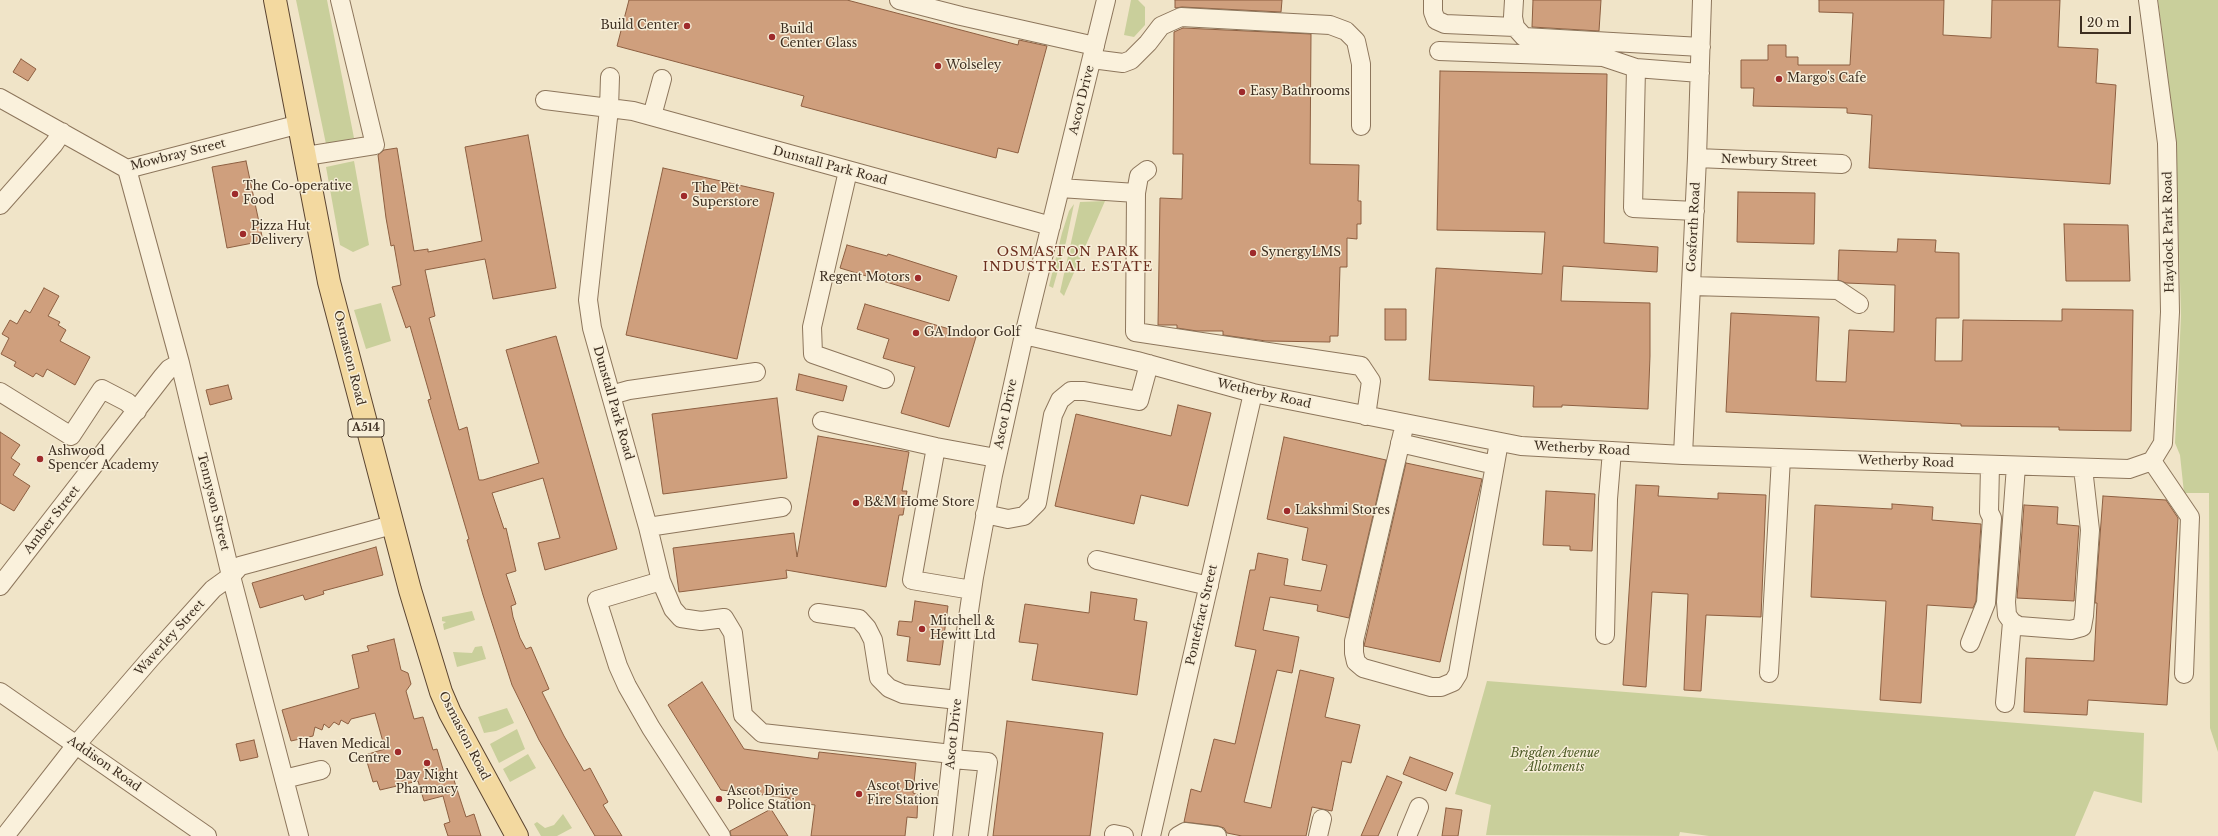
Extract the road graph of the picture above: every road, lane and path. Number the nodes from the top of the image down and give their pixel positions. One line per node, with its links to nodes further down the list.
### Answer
1 (275, 0): 21 (main road, Osmaston Road / A514)
2 (340, 0): 24 (street)
3 (900, 0): 12 (street)
4 (1106, 0): 12 (street, Ascot Drive)
5 (1433, 0): 9 (street)
6 (1514, 0): 9 (street)
7 (1702, 0): 10 (street, Gosforth Road)
8 (2148, 0): 56 (street, Haydock Park Road)
9 (1515, 28): 10 (street)
10 (1701, 47): 14 (street, Gosforth Road)
11 (1439, 51): 13 (street)
12 (1094, 52): 22 (street); 30 (street, Ascot Drive)
13 (1636, 68): 14 (street); 33 (street)
14 (1700, 73): 25 (street, Gosforth Road)
15 (610, 77): 19 (street, Dunstall Park Road)
16 (662, 79): 20 (street)
17 (0, 98): 23 (street, Mowbray Street)
18 (545, 100): 19 (street)
19 (609, 109): 20 (street, Dunstall Park Road); 44 (street, Dunstall Park Road)
20 (652, 116): 29 (street, Dunstall Park Road)
21 (300, 124): 24 (main road, Osmaston Road / A514); 27 (street, Mowbray Street)
22 (1361, 126)
23 (62, 132): 27 (street, Mowbray Street); 32 (street)
24 (306, 156): 63 (main road, Osmaston Road / A514)
25 (1697, 158): 26 (street, Newbury Street); 33 (street, Gosforth Road)
26 (1842, 164)
27 (127, 169): 38 (street, Tennyson Street)
28 (1147, 170): 31 (street)
29 (848, 171): 34 (street, Dunstall Park Road); 41 (street)
30 (1060, 188): 31 (street); 34 (street, Ascot Drive)
31 (1136, 193): 46 (street)
32 (0, 205)
33 (1695, 211): 35 (street, Gosforth Road)
34 (1051, 226): 37 (street, Ascot Drive)
35 (1691, 286): 36 (street); 53 (street, Gosforth Road)
36 (1859, 304)
37 (1024, 335): 39 (street, Wetherby Road); 54 (street, Ascot Drive)
38 (180, 363): 45 (street, Amber Street); 66 (street, Tennyson Street)
39 (1149, 364): 43 (street, Wetherby Road); 62 (street)
40 (756, 372): 44 (street)
41 (885, 380)
42 (0, 392): 45 (street)
43 (1252, 394): 46 (street, Wetherby Road); 69 (street, Pontefract Street)
44 (611, 396): 64 (street, Dunstall Park Road)
45 (137, 411): 68 (street, Amber Street)
46 (1366, 416): 48 (street, Wetherby Road)
47 (822, 421): 51 (street)
48 (1405, 423): 49 (street, Wetherby Road); 50 (street)
49 (1499, 442): 52 (street, Wetherby Road); 57 (street)
50 (1400, 443): 57 (street); 57 (street)
51 (936, 447): 54 (street); 70 (street)
52 (1612, 451): 53 (street, Wetherby Road); 73 (street)
53 (1683, 455): 55 (street, Wetherby Road)
54 (996, 458): 62 (street, Ascot Drive)
55 (1781, 458): 58 (street, Wetherby Road); 75 (street)
56 (2152, 461): 60 (street, Wetherby Road); 76 (street)
57 (1495, 465)
58 (1990, 465): 59 (street, Wetherby Road); 74 (street)
59 (2016, 466): 60 (street, Wetherby Road); 72 (street)
60 (2083, 468): 72 (street)
61 (782, 507): 64 (street)
62 (986, 514): 70 (street, Ascot Drive)
63 (392, 525): 66 (street, Waverley Street); 88 (main road, Osmaston Road / A514)
64 (648, 527): 67 (street, Dunstall Park Road)
65 (1097, 560): 69 (street)
66 (231, 576): 80 (street, Waverley Street); 83 (street, Tennyson Street)
67 (661, 581): 81 (street, Dunstall Park Road); 89 (street)
68 (0, 586)
69 (1209, 586): 92 (street, Pontefract Street)
70 (972, 590): 78 (street, Ascot Drive)
71 (818, 613): 78 (street)
72 (2012, 622): 79 (street)
73 (1605, 635)
74 (1970, 643)
75 (1769, 673)
76 (2184, 674)
77 (0, 692): 80 (street, Addison Road)
78 (958, 700): 81 (street, Ascot Drive)
79 (2005, 703)
80 (76, 745): 85 (street, Waverley Street); 86 (street, Addison Road)
81 (952, 756): 90 (street, Ascot Drive); 91 (street)
82 (322, 770): 83 (street)
83 (284, 779): 87 (street, Tennyson Street)
84 (1419, 807): 95 (street)
85 (5, 836)
86 (207, 836)
87 (299, 836)
88 (517, 836)
89 (721, 836)
90 (943, 836)
91 (978, 836)
92 (1151, 836)
93 (1178, 836): 94 (street)
94 (1217, 836)
95 (1407, 836)

